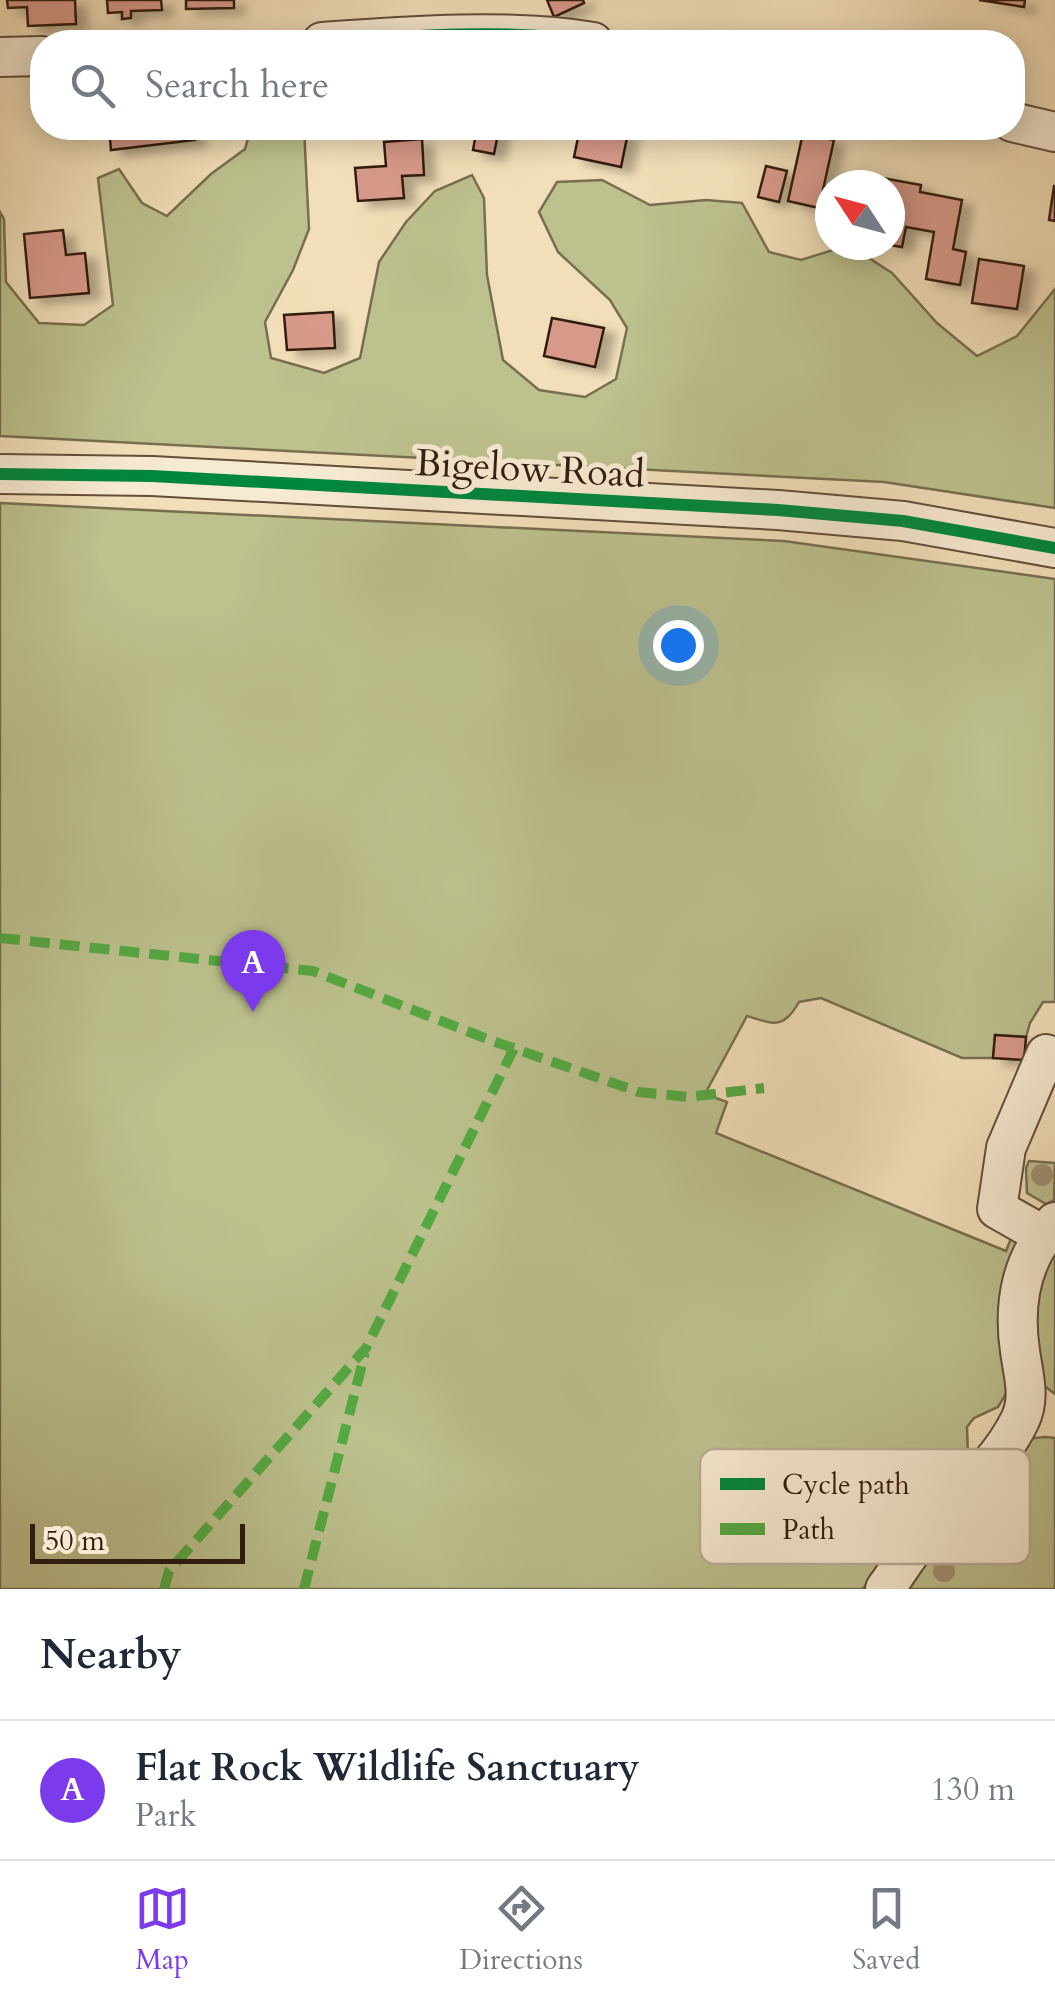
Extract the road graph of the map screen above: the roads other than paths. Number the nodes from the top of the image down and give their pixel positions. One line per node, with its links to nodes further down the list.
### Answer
1 (30, 56): 2 (street)
2 (0, 57)
3 (1025, 125): 4 (street)
4 (1055, 132)
5 (0, 474): 6 (street, Bigelow Road)
6 (1055, 548)
7 (1046, 1054): 8 (street)
8 (1049, 1228): 9 (street)
9 (1037, 1423): 10 (street)
10 (1004, 1449)
11 (904, 1564): 12 (street)
12 (886, 1589)

